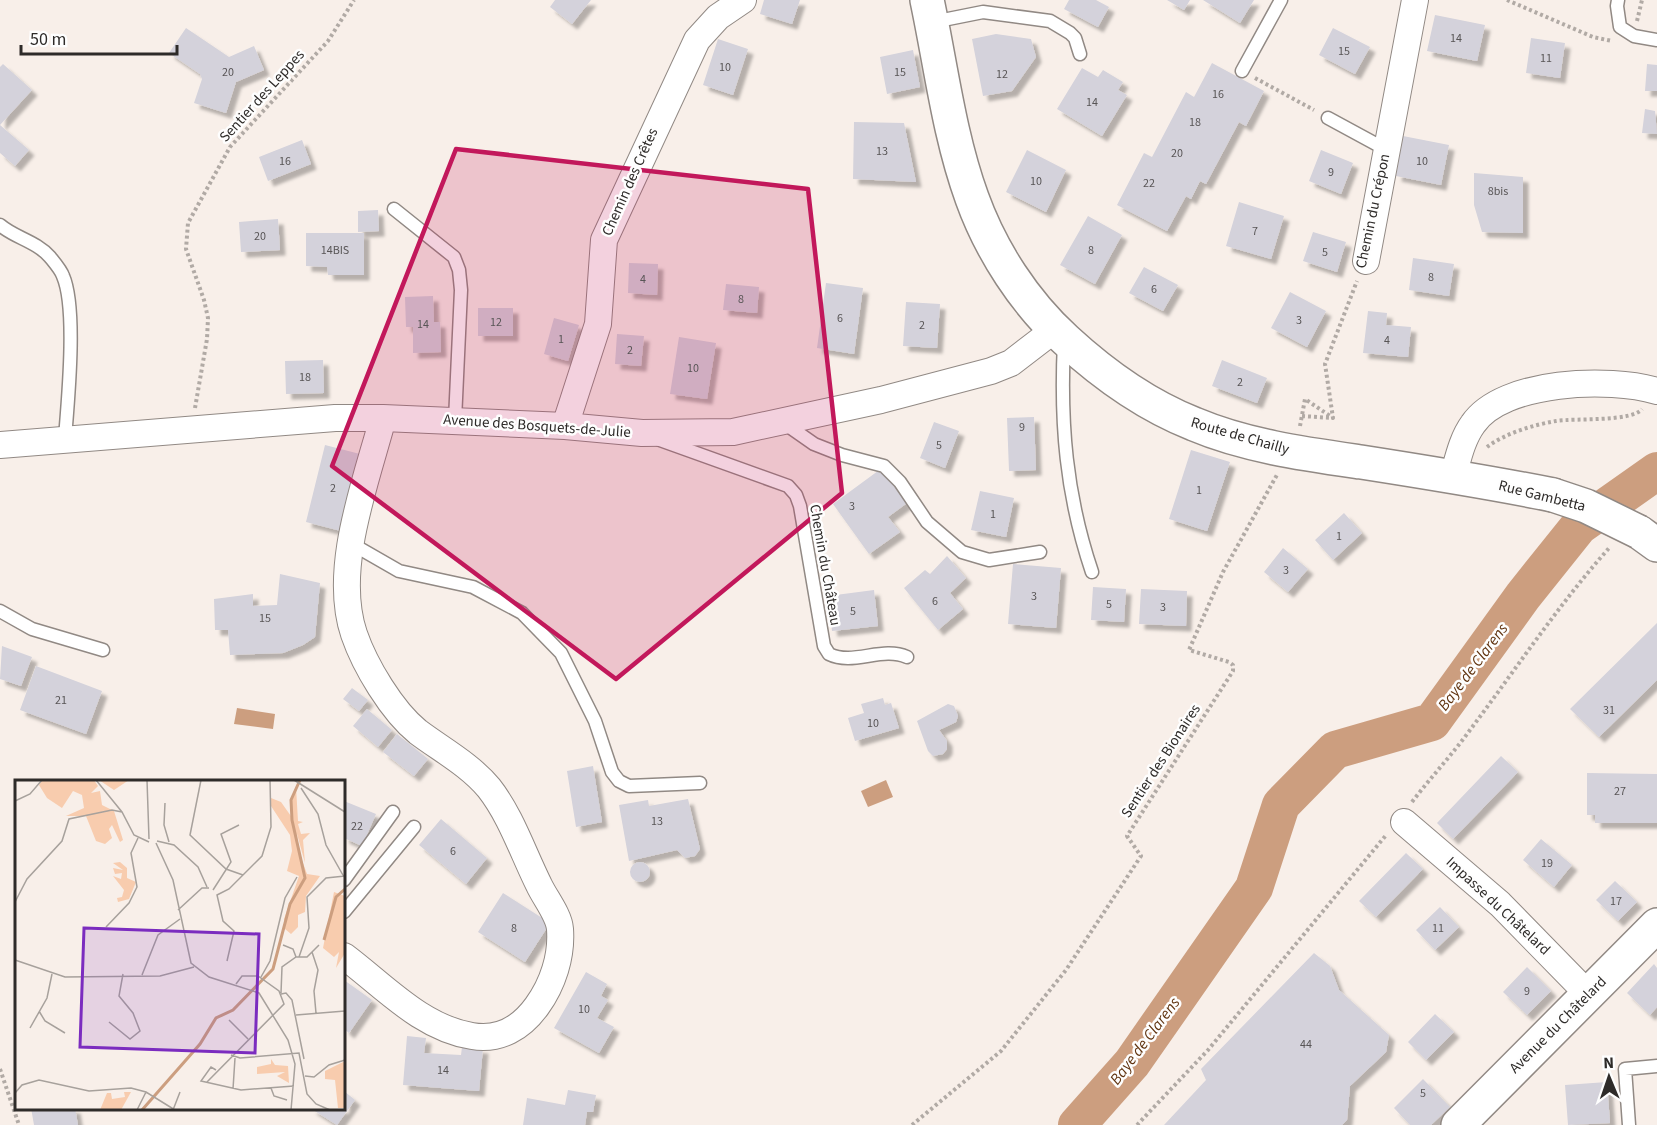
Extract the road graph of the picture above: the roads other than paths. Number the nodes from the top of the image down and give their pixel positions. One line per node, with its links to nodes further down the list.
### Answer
1 (743, 0): 19 (street, Chemin des Crêtes)
2 (1281, 0): 8 (lane)
3 (1415, 0): 10 (street, Chemin du Crépon)
4 (1618, 0): 6 (lane)
5 (929, 11): 7 (lane); 14 (main road, Route de Chailly)
6 (1657, 40)
7 (1080, 54)
8 (1242, 71)
9 (1328, 118): 10 (lane)
10 (1387, 150): 13 (street, Chemin du Crépon)
11 (394, 209): 17 (lane)
12 (0, 225): 21 (lane)
13 (1366, 261)
14 (1059, 334): 18 (street, Avenue des Bosquets-de-Julie); 23 (main road, Route de Chailly); 27 (lane)
15 (1651, 398): 23 (street)
16 (383, 418): 17 (street, Avenue des Bosquets-de-Julie); 21 (street, Avenue des Bosquets-de-Julie); 25 (street)
17 (455, 420): 19 (street, Avenue des Bosquets-de-Julie)
18 (784, 423): 20 (street, Avenue des Bosquets-de-Julie); 26 (lane)
19 (565, 426): 20 (street, Avenue des Bosquets-de-Julie)
20 (642, 433): 30 (lane, Chemin du Château)
21 (65, 438): 22 (street, Avenue des Bosquets-de-Julie)
22 (0, 445)
23 (1453, 476): 24 (main road, Rue Gambetta, bridge)
24 (1648, 539)
25 (352, 544): 31 (lane); 38 (street)
26 (1040, 552)
27 (1092, 572)
28 (0, 611): 29 (lane)
29 (103, 650)
30 (907, 657)
31 (700, 783)
32 (393, 812): 35 (lane)
33 (1404, 822): 39 (street, Impasse du Châtelard)
34 (414, 828): 36 (lane)
35 (345, 879)
36 (345, 911)
37 (1657, 925): 39 (main road, Avenue du Châtelard)
38 (345, 957)
39 (1589, 994): 41 (main road, Avenue du Châtelard)
40 (1657, 1066): 42 (lane)
41 (1458, 1125)
42 (1629, 1125)

